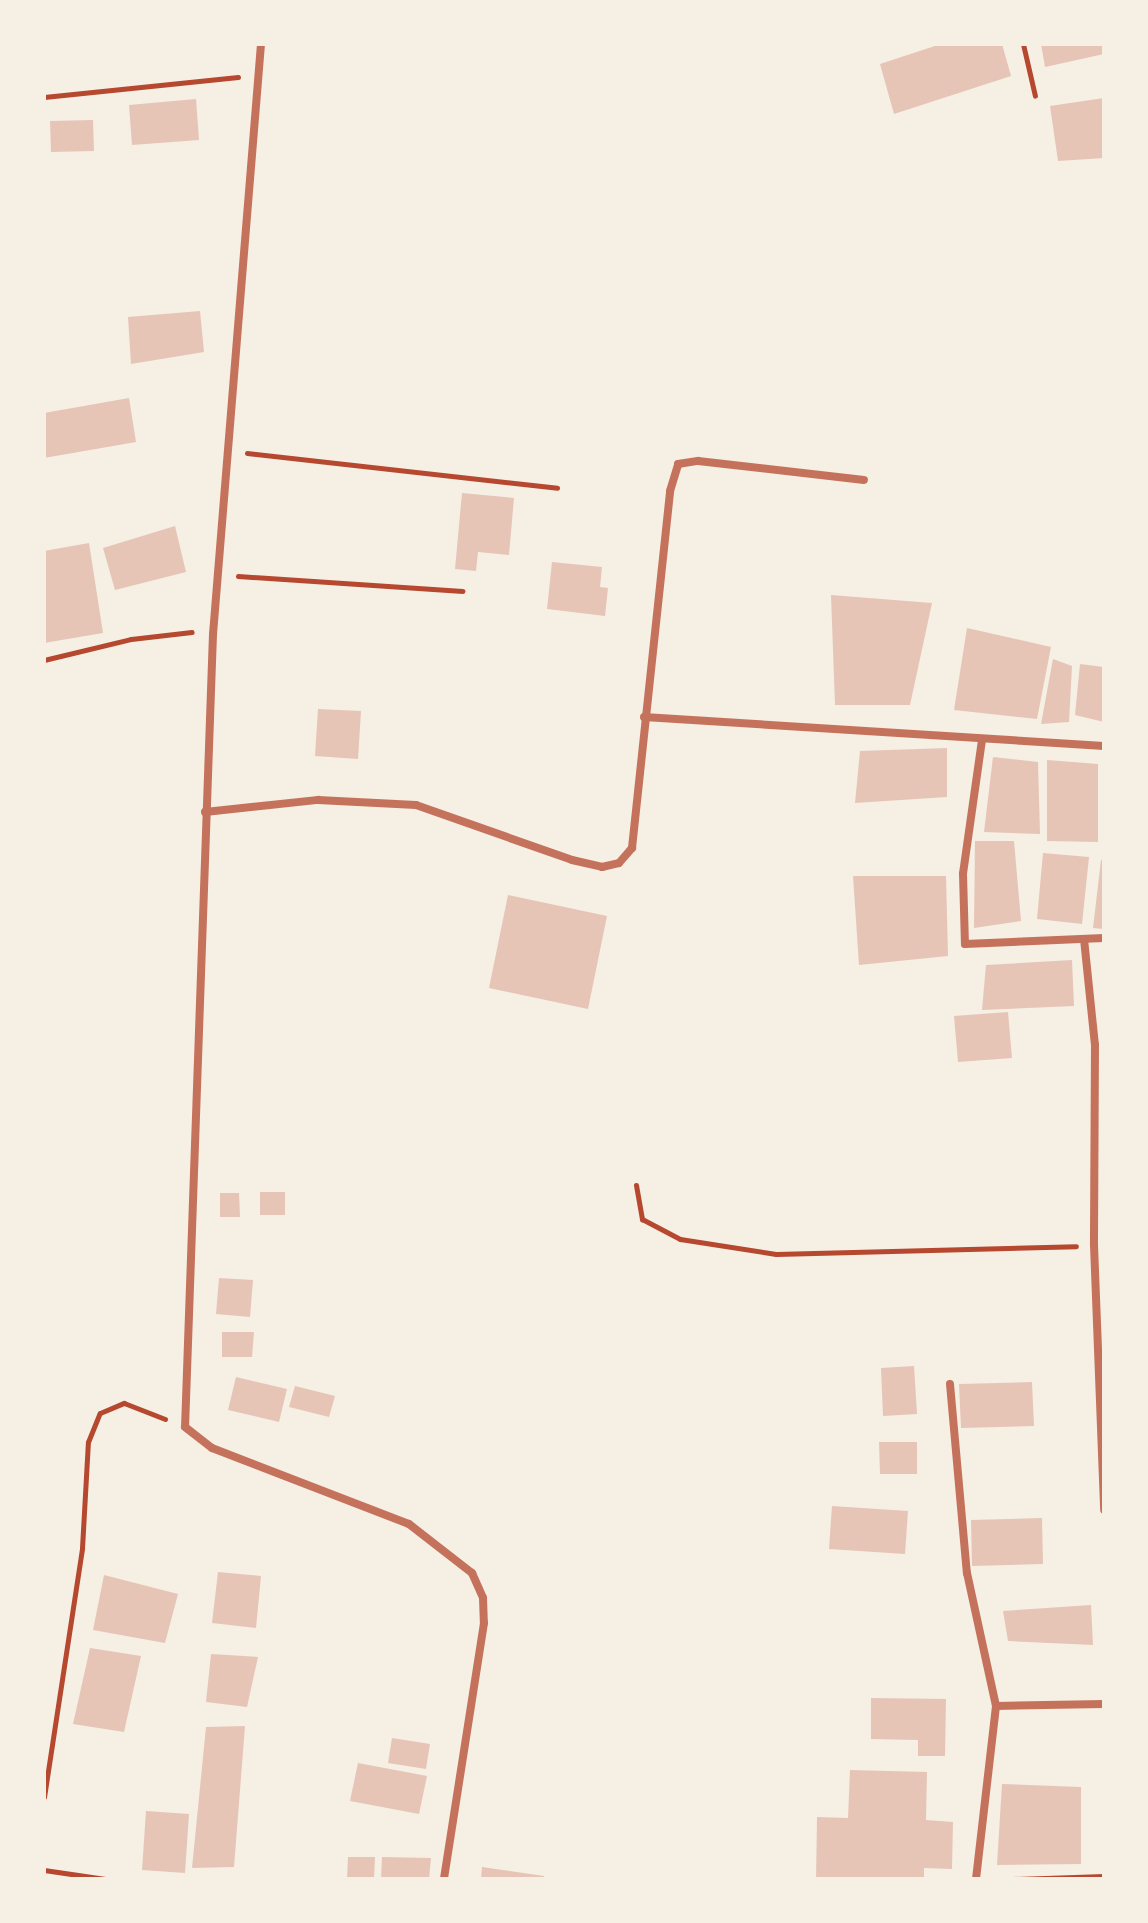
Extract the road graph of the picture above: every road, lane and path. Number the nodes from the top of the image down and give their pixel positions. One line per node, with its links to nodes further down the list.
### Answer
1 (261, 44): 3 (street)
2 (1023, 44): 4 (path)
3 (258, 75): 5 (path); 6 (street)
4 (1035, 96)
5 (44, 97)
6 (230, 451): 8 (path); 9 (street)
7 (864, 480): 13 (street)
8 (557, 488)
9 (221, 575): 10 (path); 11 (street)
10 (462, 591)
11 (213, 629): 12 (path); 16 (street)
12 (44, 660)
13 (644, 717): 14 (street); 16 (street)
14 (982, 740): 15 (street); 18 (street)
15 (1104, 746)
16 (205, 812): 23 (street)
17 (1104, 938): 18 (street)
18 (1084, 939): 19 (street)
19 (1100, 1046): 21 (street)
20 (636, 1185): 21 (path)
21 (1094, 1245): 24 (street)
22 (950, 1384): 26 (street)
23 (185, 1427): 27 (path); 31 (street)
24 (1104, 1510)
25 (1104, 1704): 26 (street)
26 (996, 1706): 32 (street)
27 (44, 1797)
28 (44, 1870): 30 (path)
29 (1104, 1876): 33 (path)
30 (105, 1879)
31 (444, 1879)
32 (976, 1879)
33 (1013, 1879)

